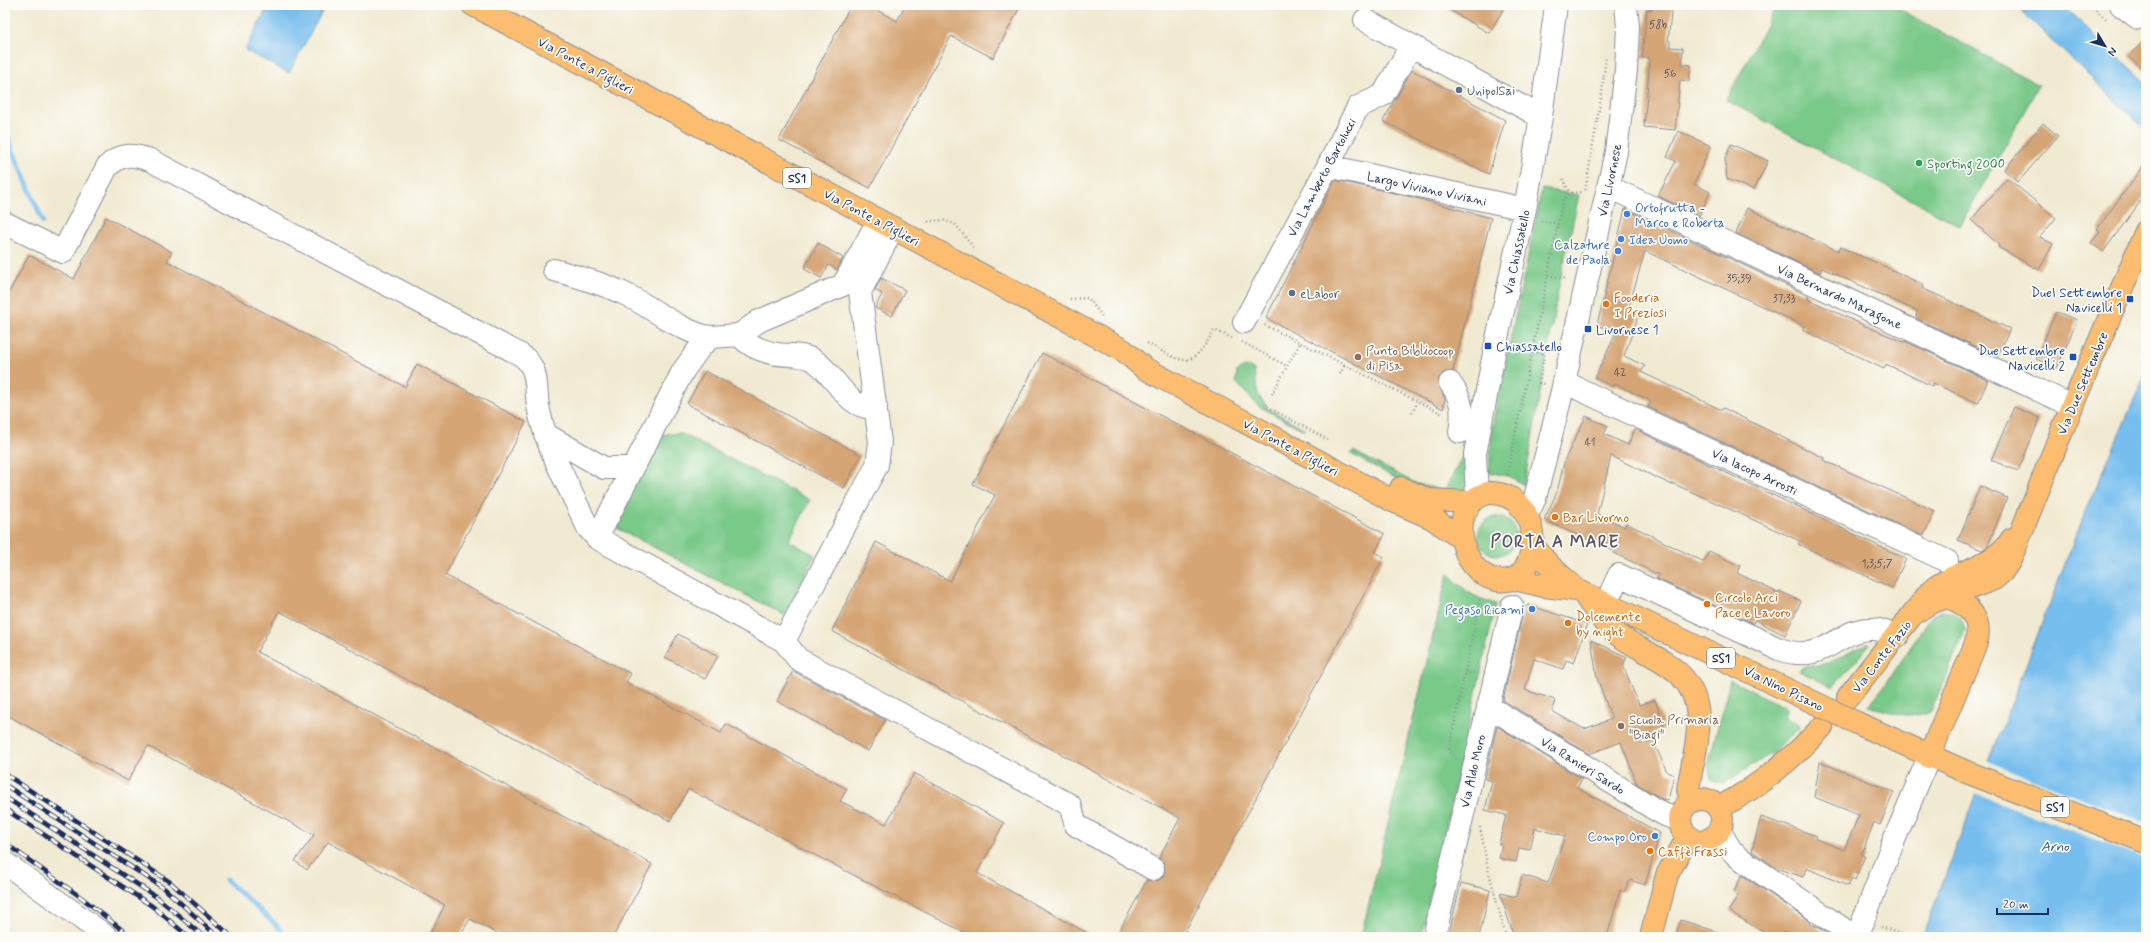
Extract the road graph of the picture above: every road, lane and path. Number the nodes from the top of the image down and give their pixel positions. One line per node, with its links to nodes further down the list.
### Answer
1 (473, 5): 16 (main road, Via Ponte a Piglieri / SS1)
2 (1556, 5): 8 (street, Via Chiassatello)
3 (1626, 5): 11 (street, Via Livornese)
4 (1365, 20): 5 (street)
5 (1405, 42): 7 (street); 8 (street); 9 (street, Via Lamberto Bartolucci)
6 (1606, 48): 12 (path)
7 (1373, 83)
8 (1541, 117): 13 (street, Via Chiassatello)
9 (1328, 166): 13 (street, Largo Viviano Viviani); 24 (street, Via Lamberto Bartolucci)
10 (1563, 179): 12 (path)
11 (1609, 187): 35 (street, Via Livornese); 39 (street, Via Bernardo Maragone)
12 (1570, 192): 20 (path)
13 (1525, 209): 42 (street, Via Chiassatello)
14 (921, 222): 18 (path)
15 (5, 223): 43 (street)
16 (885, 224): 25 (street); 29 (main road, Via Ponte a Piglieri / SS1); 40 (street)
17 (2146, 231): 39 (main road, Via Due Settembre)
18 (968, 240)
19 (554, 270): 26 (street)
20 (1548, 275): 21 (path); 30 (path)
21 (1567, 280)
22 (1071, 299): 23 (path)
23 (1104, 318)
24 (1241, 329): 27 (path); 28 (path); 32 (path)
25 (739, 335): 26 (street); 40 (street)
26 (711, 337): 45 (street)
27 (1143, 341)
28 (1300, 343): 31 (path); 32 (path)
29 (1123, 350): 47 (main road, Via Ponte a Piglieri); 51 (main road, Via Ponte a Piglieri)
30 (1532, 352): 35 (path); 46 (path)
31 (1345, 365): 33 (path); 37 (path)
32 (1287, 366): 36 (path)
33 (1340, 374)
34 (1450, 383): 42 (street)
35 (1555, 383): 49 (street, Via Livornese); 53 (street, Via Iacopo Arrosti)
36 (1272, 394)
37 (1418, 402): 41 (path); 42 (path)
38 (1267, 404): 44 (path)
39 (2072, 406): 48 (main road, Via Due Settembre)
40 (876, 407): 62 (street)
41 (1412, 413)
42 (1463, 431): 47 (street, Via Chiassatello)
43 (545, 434): 45 (street); 50 (street)
44 (1328, 440)
45 (632, 468): 50 (street)
46 (1507, 475)
47 (1474, 500): 49 (main road); 51 (main road, SS1)
48 (2028, 514): 56 (main road, Via Conte Fazio); 60 (main road, Via Conte Fazio)
49 (1527, 515): 52 (main road)
50 (596, 538): 62 (street)
51 (1462, 538): 54 (main road, SS1)
52 (1533, 546): 54 (main road); 55 (main road, Via Nino Pisano / SS1)
53 (1947, 561)
54 (1514, 579): 55 (main road, Via Nino Pisano / SS1)
55 (1580, 592): 58 (main road, Via Nino Pisano / SS1); 70 (main road)
56 (1948, 597): 60 (main road, Via Conte Fazio); 68 (main road)
57 (1480, 599): 63 (path)
58 (1606, 603): 61 (street); 68 (main road, Via Nino Pisano / SS1, bridge)
59 (1512, 606): 66 (street, Via Aldo Moro)
60 (1913, 614): 61 (main road, Via Conte Fazio)
61 (1897, 637): 65 (main road, Via Conte Fazio)
62 (784, 641): 77 (street)
63 (1465, 673): 64 (path); 69 (path)
64 (1474, 673)
65 (1848, 697)
66 (1488, 706): 73 (street, Via Ranieri Sardo); 80 (street, Via Aldo Moro)
67 (1822, 727): 71 (main road)
68 (1929, 757): 75 (main road, Via Nino Pisano / SS1); 83 (street)
69 (1457, 762)
70 (1693, 801): 71 (main road); 73 (main road)
71 (1718, 808): 74 (main road)
72 (1480, 826): 81 (path)
73 (1684, 828): 74 (main road); 82 (main road)
74 (1719, 830): 83 (street)
75 (2146, 842)
76 (5, 863): 79 (street)
77 (1153, 869)
78 (1881, 927): 84 (path)
79 (107, 937)
80 (1434, 937)
81 (1506, 937)
82 (1651, 937)
83 (1856, 937)
84 (1910, 937)

